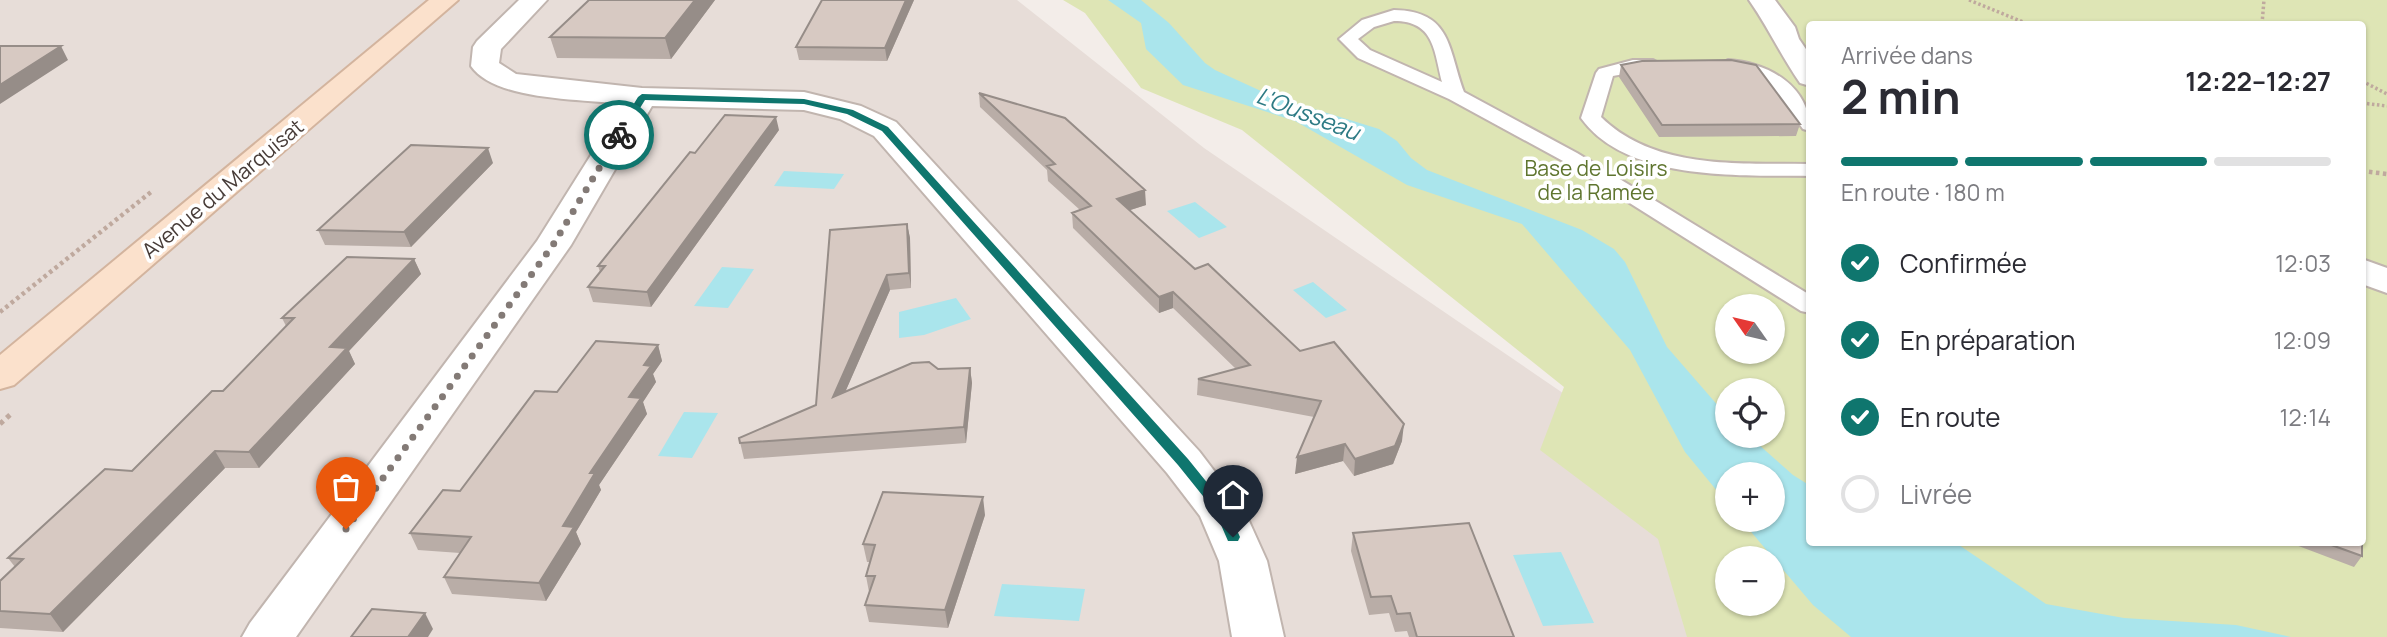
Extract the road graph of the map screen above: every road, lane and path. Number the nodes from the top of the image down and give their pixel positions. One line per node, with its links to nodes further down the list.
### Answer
1 (445, 0): 26 (main road, Avenue du Marquisat)
2 (534, 0): 16 (street)
3 (1762, 0): 8 (street)
4 (1969, 0): 6 (path)
5 (2264, 0): 7 (path)
6 (2021, 21)
7 (2262, 21)
8 (1782, 27): 9 (street); 12 (street)
9 (1806, 40)
10 (1673, 65): 20 (lane)
11 (1714, 65): 19 (lane)
12 (1806, 70)
13 (2366, 83): 14 (path)
14 (2387, 94)
15 (1455, 95): 15 (lane); 25 (lane)
16 (642, 97): 27 (street); 28 (street)
17 (2366, 103): 18 (path)
18 (2387, 106)
19 (1806, 120)
20 (1806, 170)
21 (2366, 171): 22 (path)
22 (2387, 174)
23 (2366, 272): 24 (street)
24 (2387, 282)
25 (1806, 304)
26 (0, 376)
27 (268, 637)
28 (1258, 637)

